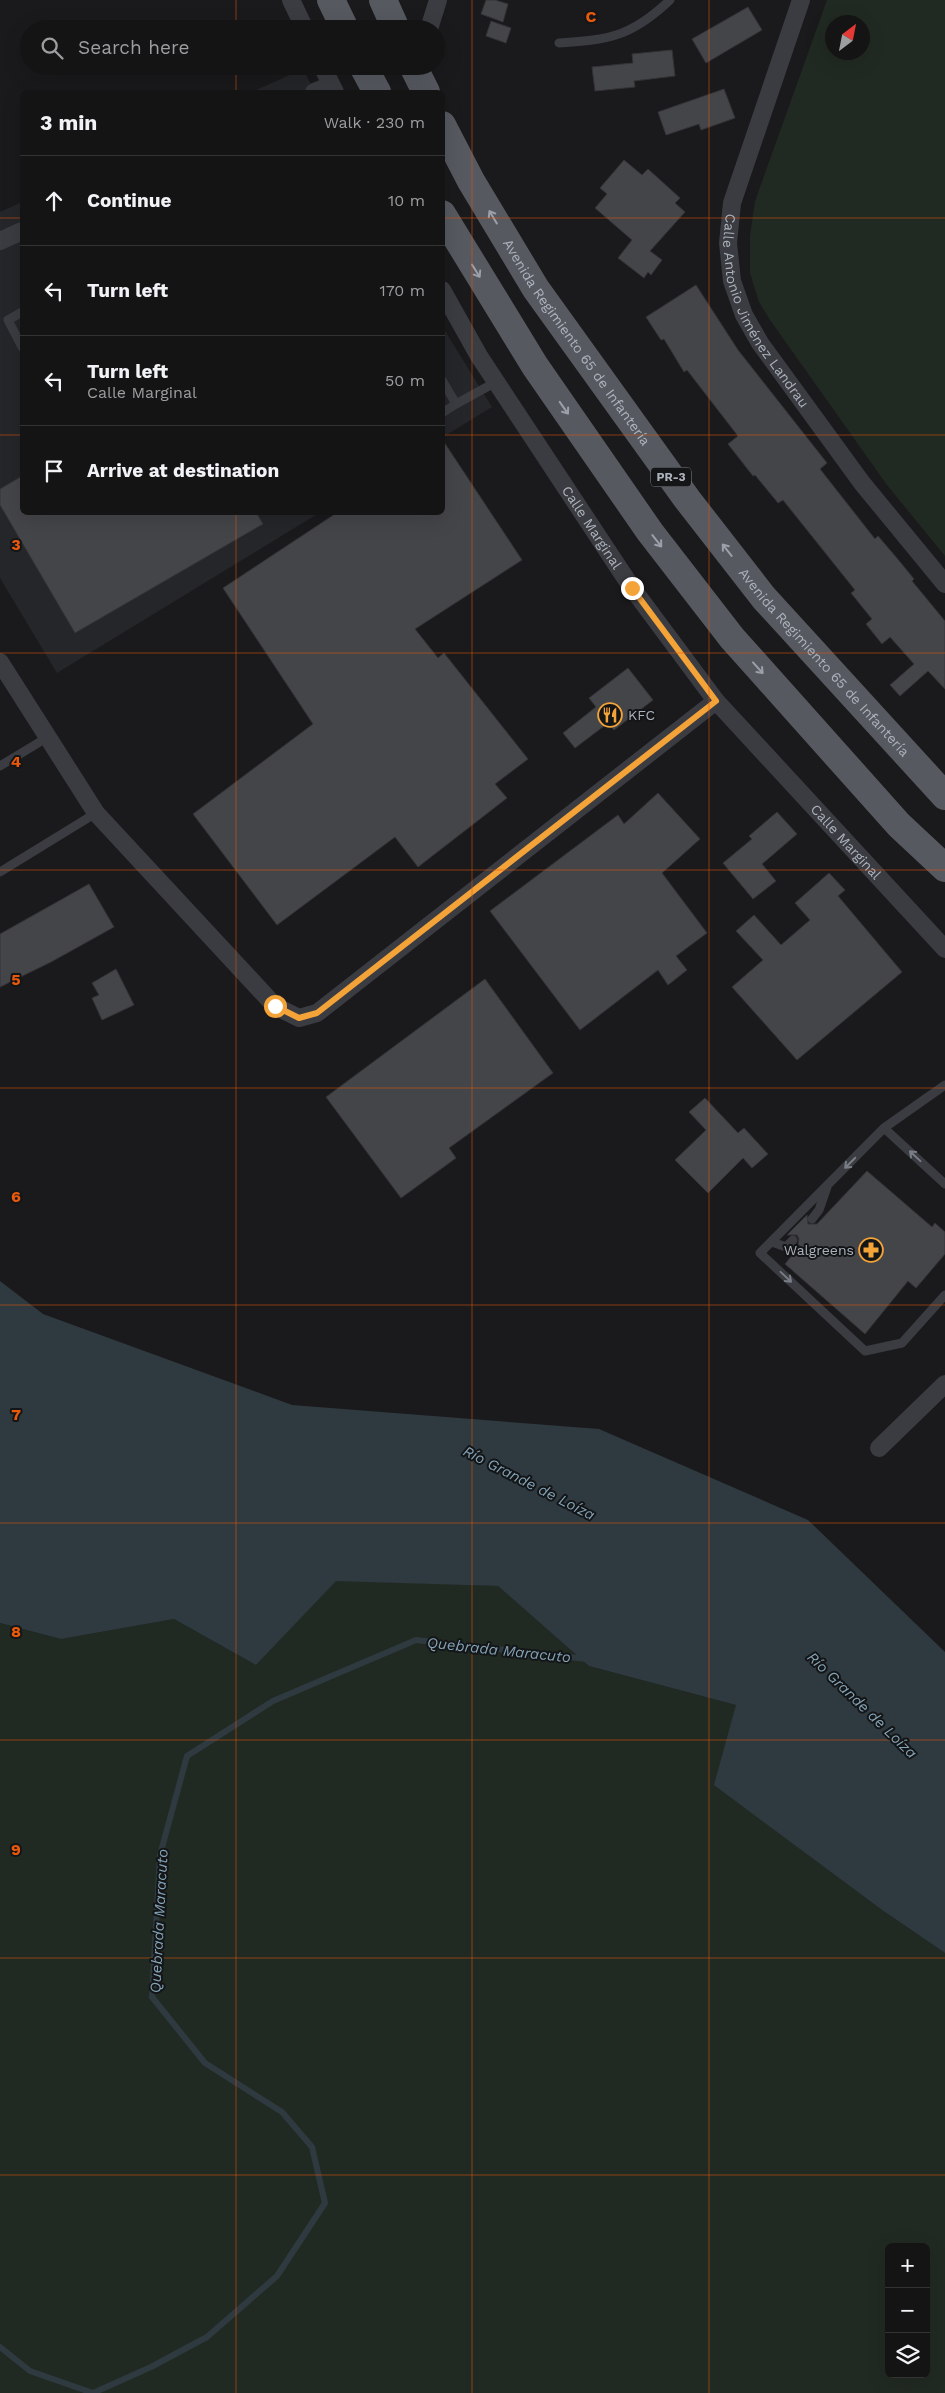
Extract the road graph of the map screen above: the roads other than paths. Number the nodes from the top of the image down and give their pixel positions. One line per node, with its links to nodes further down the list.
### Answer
1 (291, 0): 7 (street)
2 (332, 0): 8 (main road)
3 (383, 0): 9 (main road)
4 (438, 0): 10 (street)
5 (670, 0): 11 (lane)
6 (801, 0): 27 (street, Calle Antonio Jiménez Landrau)
7 (301, 20)
8 (341, 20)
9 (392, 20)
10 (431, 20)
11 (559, 43)
12 (326, 75): 14 (street)
13 (368, 75): 15 (main road)
14 (333, 89)
15 (376, 90)
16 (445, 131): 32 (main road, Avenida Regimiento 65 de Infantería / PR-3, one-way to 16)
17 (445, 219): 34 (main road, one-way to 34)
18 (20, 232): 19 (street)
19 (0, 241)
20 (445, 295): 23 (street, Calle Marginal)
21 (20, 313): 22 (lane)
22 (20, 343)
23 (496, 382): 25 (lane); 29 (street, Calle Marginal)
24 (445, 385): 25 (lane)
25 (456, 404): 26 (lane)
26 (445, 411)
27 (945, 584)
28 (0, 662): 30 (street)
29 (716, 701): 33 (street); 36 (street, Calle Marginal)
30 (48, 736): 31 (lane); 33 (street)
31 (0, 766)
32 (945, 796)
33 (96, 813): 35 (lane)
34 (945, 868)
35 (0, 872)
36 (945, 949)
37 (943, 1090): 38 (lane)
38 (884, 1128): 39 (lane, one-way to 38); 40 (lane, one-way to 40)
39 (945, 1184)
40 (828, 1185): 41 (lane); 43 (lane)
41 (812, 1220)
42 (794, 1240): 43 (lane)
43 (772, 1242): 44 (lane, one-way to 44)
44 (945, 1296)
45 (945, 1384): 46 (street)
46 (880, 1448)

